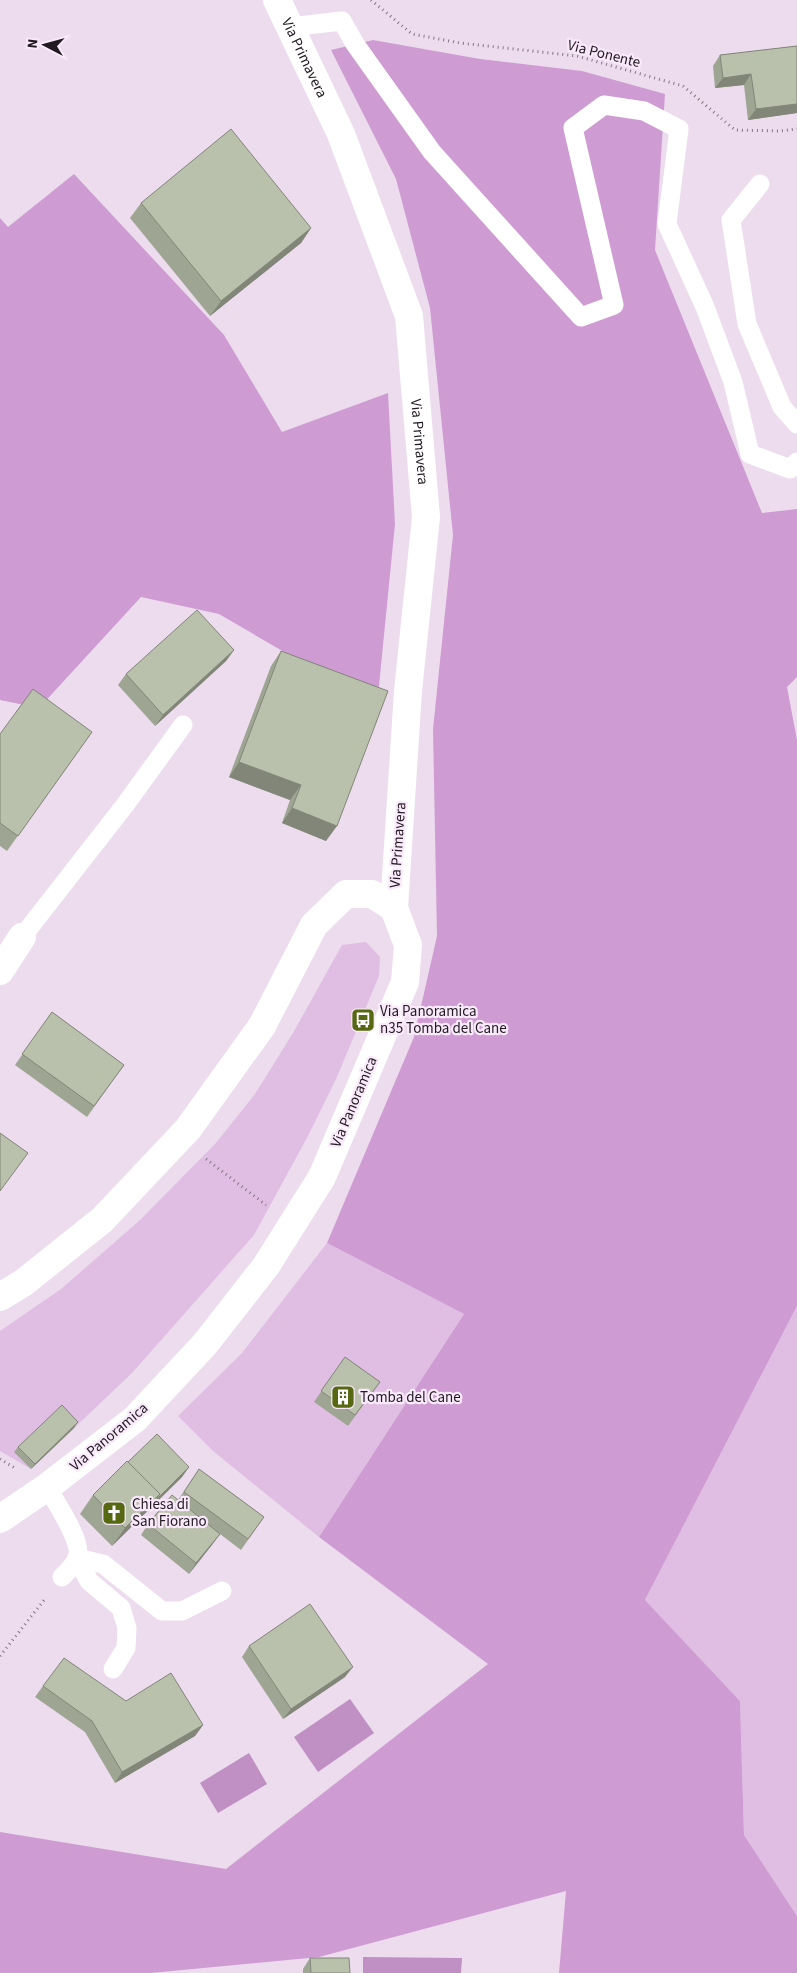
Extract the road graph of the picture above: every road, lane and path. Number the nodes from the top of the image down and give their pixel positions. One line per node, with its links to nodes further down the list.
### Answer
1 (276, 0): 3 (street, Via Primavera)
2 (371, 0): 4 (path, Via Ponente)
3 (289, 26): 7 (lane); 9 (street, Via Primavera)
4 (797, 129)
5 (760, 184): 6 (lane)
6 (797, 424)
7 (797, 462)
8 (183, 725): 10 (lane)
9 (394, 908): 12 (street); 13 (street, Via Panoramica)
10 (22, 937): 11 (street)
11 (0, 971)
12 (179, 1139): 13 (path); 14 (street)
13 (292, 1224): 15 (street, Via Panoramica)
14 (0, 1297)
15 (47, 1487): 16 (street, Via Panoramica); 17 (lane)
16 (0, 1519)
17 (77, 1558): 18 (lane); 19 (lane); 21 (lane)
18 (62, 1577): 20 (path)
19 (222, 1591)
20 (0, 1656)
21 (113, 1668)

